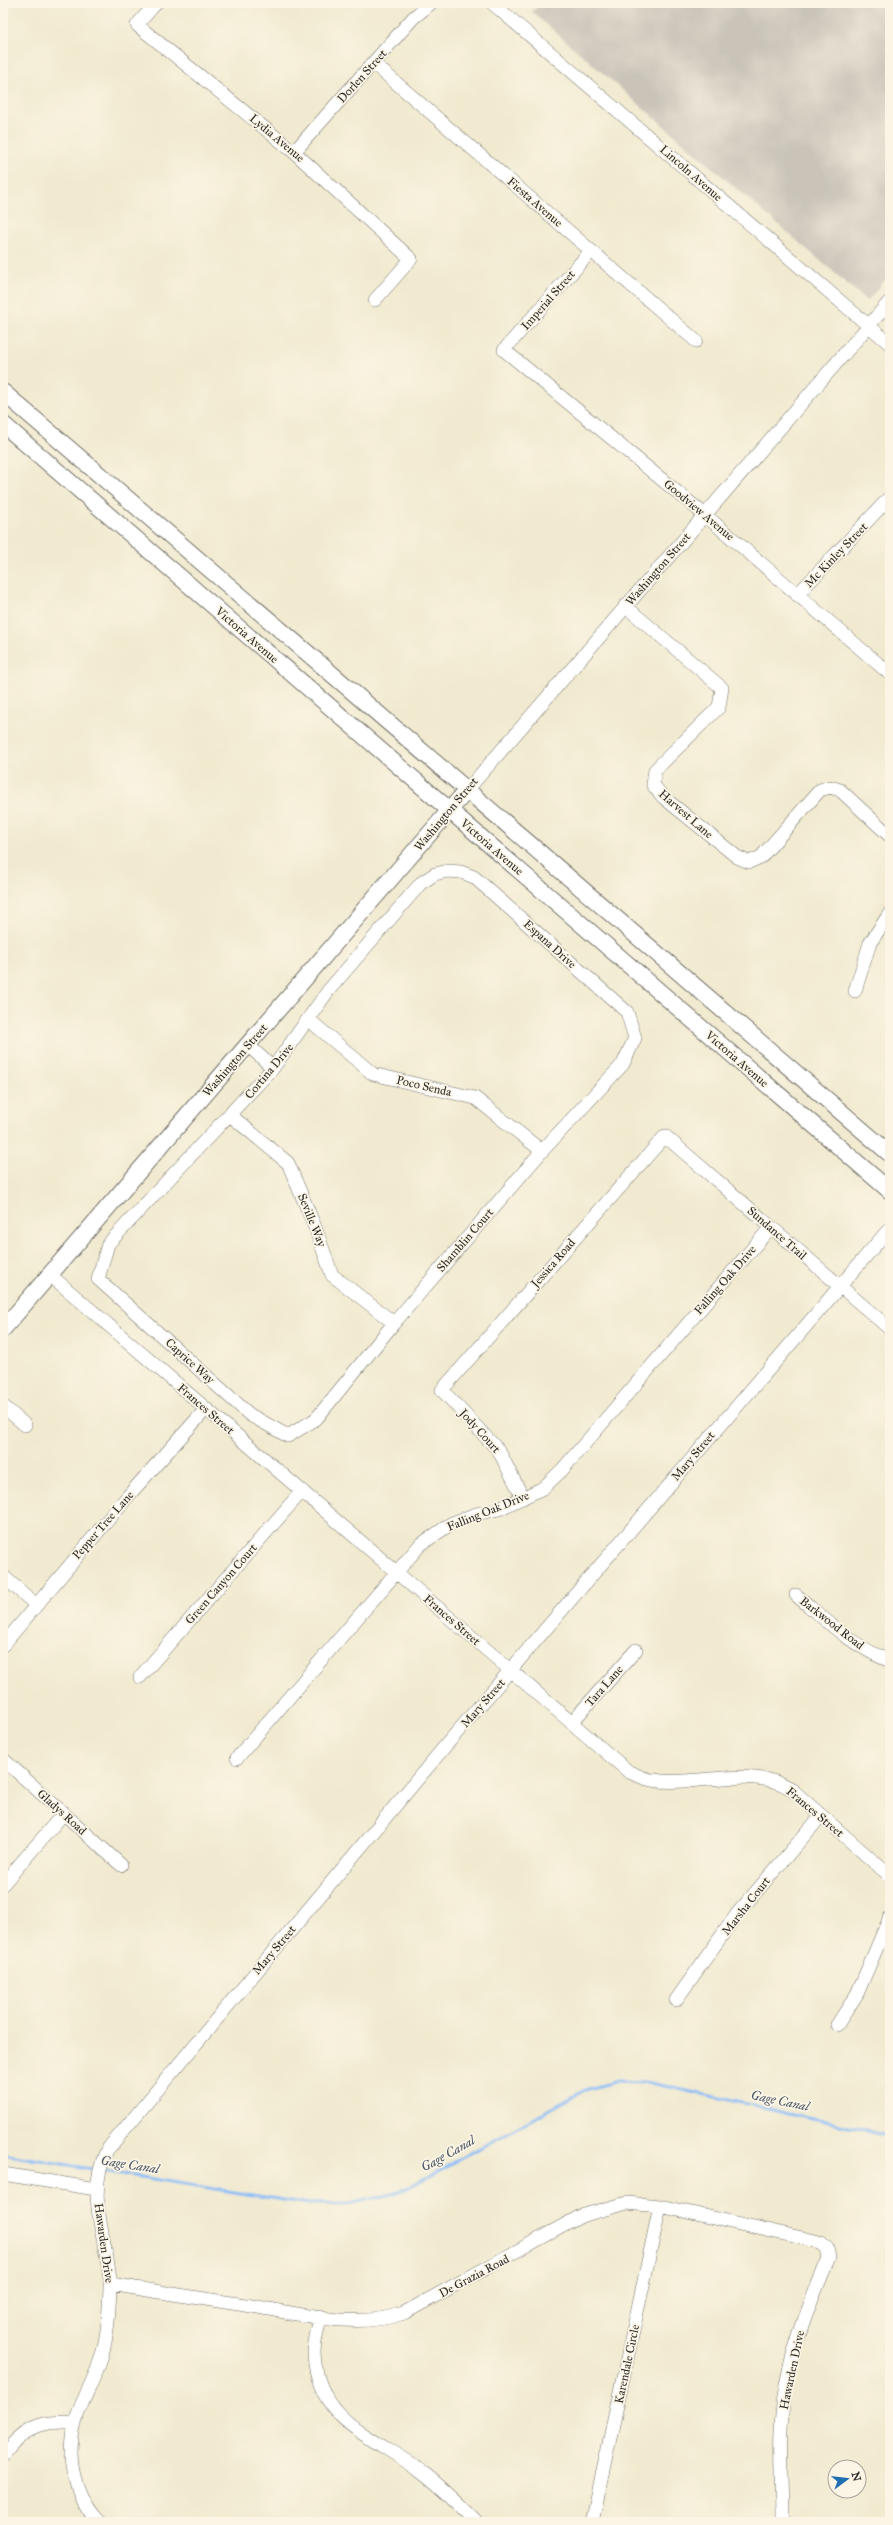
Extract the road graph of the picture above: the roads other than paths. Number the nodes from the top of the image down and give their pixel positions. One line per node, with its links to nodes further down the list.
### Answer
1 (156, 3): 5 (street, Lydia Avenue)
2 (432, 3): 4 (street, Dorlen Street)
3 (492, 3): 9 (street, Lincoln Avenue)
4 (373, 63): 5 (street, Dorlen Street); 6 (street, Fiesta Avenue)
5 (294, 152): 7 (street, Lydia Avenue)
6 (592, 251): 10 (street, Fiesta Avenue); 12 (street, Imperial Street)
7 (375, 300)
8 (890, 301): 9 (street, Washington Street)
9 (869, 326): 11 (street, Lincoln Avenue); 16 (street, Washington Street)
10 (696, 341)
11 (890, 344)
12 (504, 350): 16 (street, Goodview Avenue)
13 (3, 392): 20 (main road, Victoria Avenue)
14 (3, 424): 21 (main road, Victoria Avenue)
15 (887, 505): 17 (street, Mc Kinley Street)
16 (705, 515): 17 (street, Goodview Avenue); 18 (street, Washington Street)
17 (798, 595): 19 (street, Goodview Avenue)
18 (625, 606): 20 (street, Washington Street); 22 (street, Harvest Lane)
19 (890, 674)
20 (468, 789): 21 (main road, Washington Street); 33 (main road, Victoria Avenue)
21 (450, 810): 28 (main road, Washington Street); 34 (main road, Victoria Avenue)
22 (890, 836)
23 (448, 871): 26 (street, Cortina Drive); 27 (street, Espana Drive)
24 (890, 913): 25 (street)
25 (855, 991)
26 (308, 1019): 29 (street, Cortina Drive); 32 (street, Poco Senda)
27 (635, 1038): 32 (street, Shamblin Court)
28 (248, 1045): 29 (street); 37 (main road, Washington Street)
29 (273, 1068): 30 (street, Cortina Drive)
30 (230, 1115): 38 (street, Cortina Drive); 40 (street, Seville Way)
31 (665, 1136): 35 (street, Sundance Trail); 43 (street, Jessica Road)
32 (542, 1151): 40 (street, Shamblin Court)
33 (890, 1154)
34 (890, 1191)
35 (771, 1227): 39 (street, Sundance Trail); 49 (street, Falling Oak Drive)
36 (890, 1228): 39 (street, Mary Street)
37 (49, 1274): 41 (main road, Washington Street); 45 (street, Frances Street)
38 (98, 1278): 47 (street, Caprice Way)
39 (839, 1285): 42 (street, Sundance Trail); 57 (street, Mary Street)
40 (394, 1324): 47 (street, Shamblin Court)
41 (3, 1329)
42 (890, 1329)
43 (442, 1390): 49 (street, Jody Court)
44 (3, 1406): 46 (street)
45 (206, 1409): 48 (street, Frances Street); 53 (street, Pepper Tree Lane)
46 (26, 1425)
47 (288, 1436)
48 (302, 1491): 50 (street, Frances Street); 58 (street, Green Canyon Court)
49 (524, 1498): 50 (street, Falling Oak Drive)
50 (396, 1572): 57 (street, Frances Street); 60 (street, Falling Oak Drive)
51 (3, 1576): 53 (street)
52 (796, 1595): 56 (street, Barkwood Road)
53 (35, 1604): 54 (street, Pepper Tree Lane)
54 (3, 1645)
55 (636, 1650): 59 (street, Tara Lane)
56 (890, 1661)
57 (511, 1671): 59 (street, Frances Street); 71 (street, Mary Street)
58 (140, 1677)
59 (572, 1722): 63 (street, Frances Street)
60 (237, 1758)
61 (3, 1759): 62 (street, Gladys Road)
62 (64, 1813): 64 (street, Gladys Road); 66 (street)
63 (821, 1816): 65 (street, Frances Street); 68 (street, Marsha Court)
64 (121, 1865)
65 (890, 1876)
66 (3, 1884)
67 (890, 1917): 69 (street)
68 (676, 2000)
69 (837, 2025)
70 (3, 2174): 71 (street, Hawarden Drive)
71 (97, 2184): 74 (street, Hawarden Drive)
72 (660, 2206): 73 (street, De Grazia Road); 75 (street, De Grazia Road); 80 (street, Karendale Circle)
73 (827, 2248): 81 (street, Hawarden Drive)
74 (111, 2284): 75 (street, De Grazia Road); 76 (street, Hawarden Drive)
75 (320, 2317): 79 (street)
76 (73, 2423): 77 (street); 78 (street, Hawarden Drive)
77 (3, 2456)
78 (99, 2522)
79 (477, 2522)
80 (592, 2522)
81 (782, 2522)

